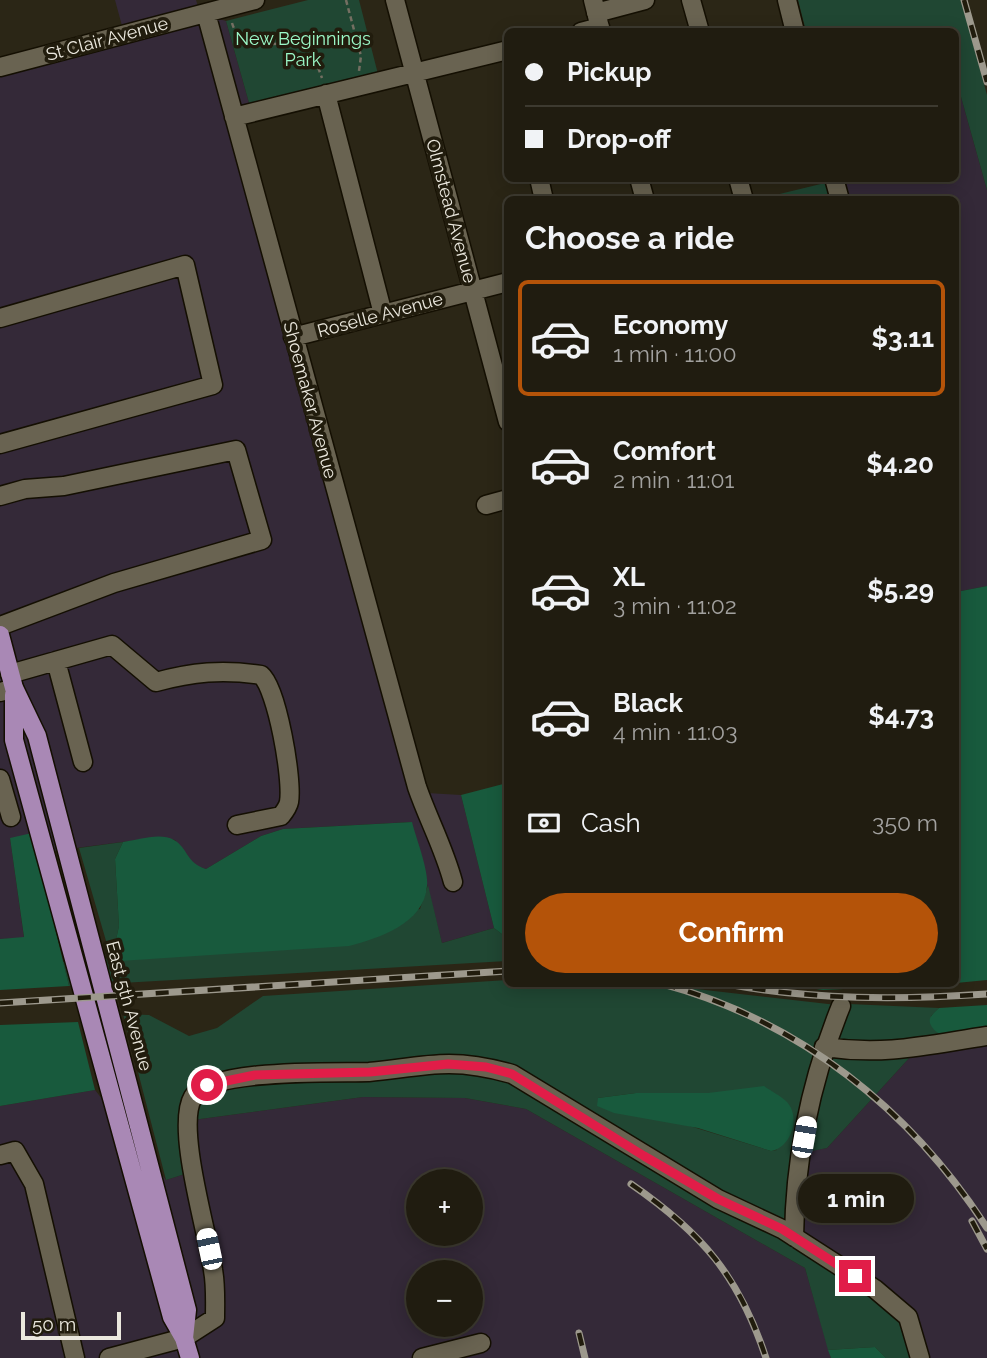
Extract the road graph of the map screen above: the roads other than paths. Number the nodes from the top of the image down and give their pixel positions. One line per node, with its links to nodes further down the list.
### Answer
1 (255, 0): 6 (street, St Clair Avenue)
2 (395, 0): 12 (street, Olmstead Avenue)
3 (645, 0): 7 (street)
4 (691, 0): 8 (street)
5 (787, 0): 9 (street)
6 (198, 10): 11 (street, St Clair Avenue); 14 (street, Shoemaker Avenue)
7 (598, 18)
8 (698, 28)
9 (794, 28)
10 (504, 51): 12 (street)
11 (0, 67)
12 (415, 72): 13 (street); 16 (street, Olmstead Avenue)
13 (326, 94): 14 (street); 17 (street)
14 (234, 117): 19 (street, Shoemaker Avenue)
15 (504, 283): 16 (street, Roselle Avenue)
16 (473, 290): 17 (street, Roselle Avenue); 20 (street, Olmstead Avenue)
17 (383, 314): 19 (street, Roselle Avenue)
18 (0, 318): 21 (street)
19 (293, 337): 33 (street, Shoemaker Avenue)
20 (504, 407)
21 (0, 444)
22 (0, 496): 25 (street)
23 (504, 500): 24 (street)
24 (486, 505)
25 (0, 626)
26 (1, 646): 28 (main road)
27 (56, 661): 28 (street); 29 (street); 32 (street)
28 (8, 685): 39 (main road)
29 (83, 762)
30 (0, 779): 31 (street)
31 (10, 817)
32 (237, 825)
33 (453, 882)
34 (841, 1006): 36 (street)
35 (987, 1036): 36 (street)
36 (824, 1047): 38 (street)
37 (8, 1153): 41 (street)
38 (794, 1237): 39 (street); 45 (street)
39 (184, 1338): 42 (street); 43 (main road)
40 (481, 1343): 44 (street)
41 (75, 1358)
42 (109, 1358)
43 (190, 1358)
44 (422, 1358)
45 (920, 1358)

